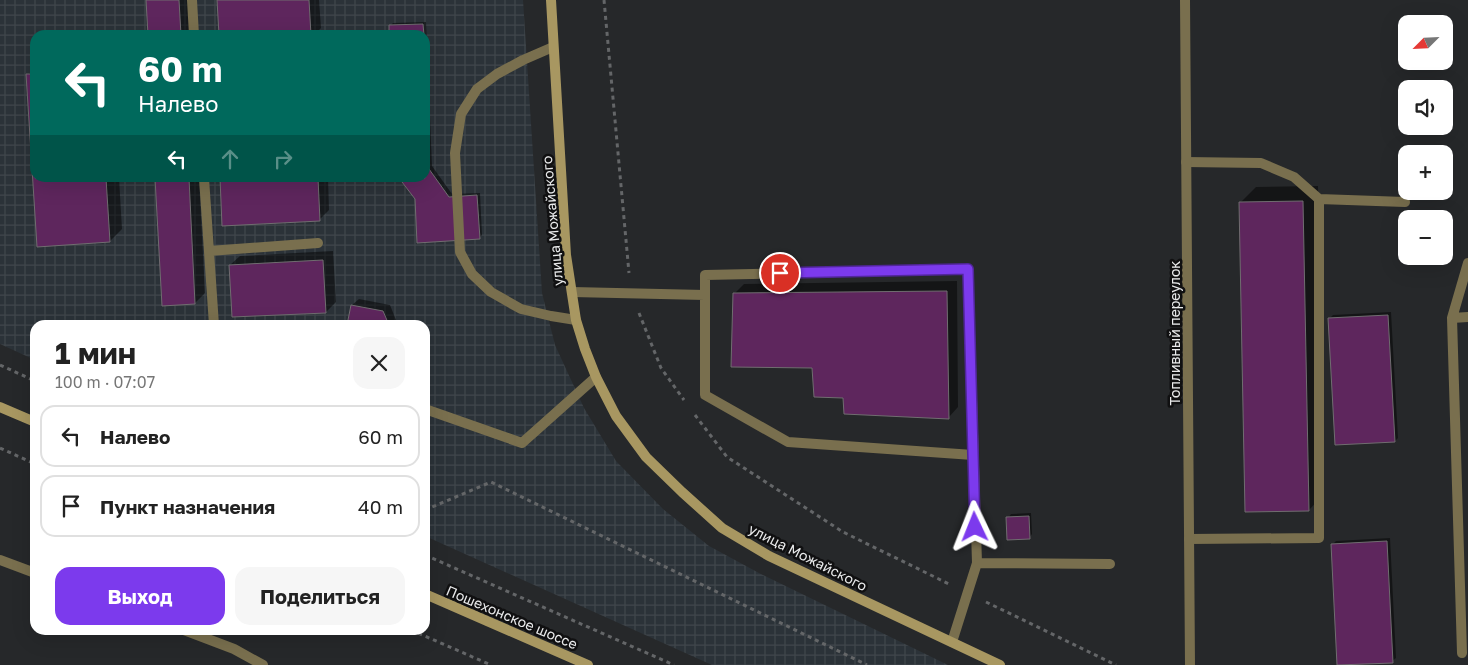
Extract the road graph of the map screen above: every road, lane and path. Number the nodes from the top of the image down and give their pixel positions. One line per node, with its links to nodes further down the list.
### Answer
1 (192, 0): 5 (street)
2 (551, 0): 6 (main road, улица Можайского)
3 (604, 0): 15 (path)
4 (1185, 0): 7 (street, Топливный переулок)
5 (194, 30)
6 (553, 47): 14 (main road, улица Можайского); 20 (street)
7 (1186, 162): 9 (street); 33 (street, Топливный переулок)
8 (204, 182): 12 (street)
9 (1320, 199): 10 (street); 33 (street)
10 (1405, 202)
11 (318, 243): 12 (street)
12 (209, 251): 19 (street)
13 (1468, 263): 18 (street)
14 (572, 292): 15 (street); 20 (main road, улица Можайского)
15 (631, 293): 16 (street); 24 (path)
16 (705, 295): 30 (street); 30 (street)
17 (1468, 317): 18 (street)
18 (1452, 318): 44 (street)
19 (214, 320)
20 (576, 320): 22 (main road, улица Можайского)
21 (0, 365): 23 (path)
22 (596, 377): 26 (street); 43 (main road, улица Можайского)
23 (30, 379)
24 (688, 405)
25 (0, 407): 28 (main road)
26 (430, 411)
27 (694, 412): 39 (path)
28 (30, 420)
29 (0, 448): 31 (path)
30 (973, 455): 36 (street)
31 (30, 462)
32 (430, 508): 49 (path)
33 (1189, 539): 52 (street, Топливный переулок)
34 (430, 557): 48 (path)
35 (0, 560): 38 (street)
36 (977, 563): 37 (street); 39 (street)
37 (1110, 564)
38 (30, 571)
39 (967, 593): 43 (street); 51 (path)
40 (430, 596): 47 (main road, Пошехонское шоссе)
41 (197, 635): 45 (street)
42 (422, 635): 46 (path)
43 (952, 642): 50 (main road, улица Можайского)
44 (1462, 653)
45 (264, 665)
46 (491, 665)
47 (588, 665)
48 (674, 665)
49 (866, 665)
50 (1000, 665)
51 (1116, 665)
52 (1190, 665)

